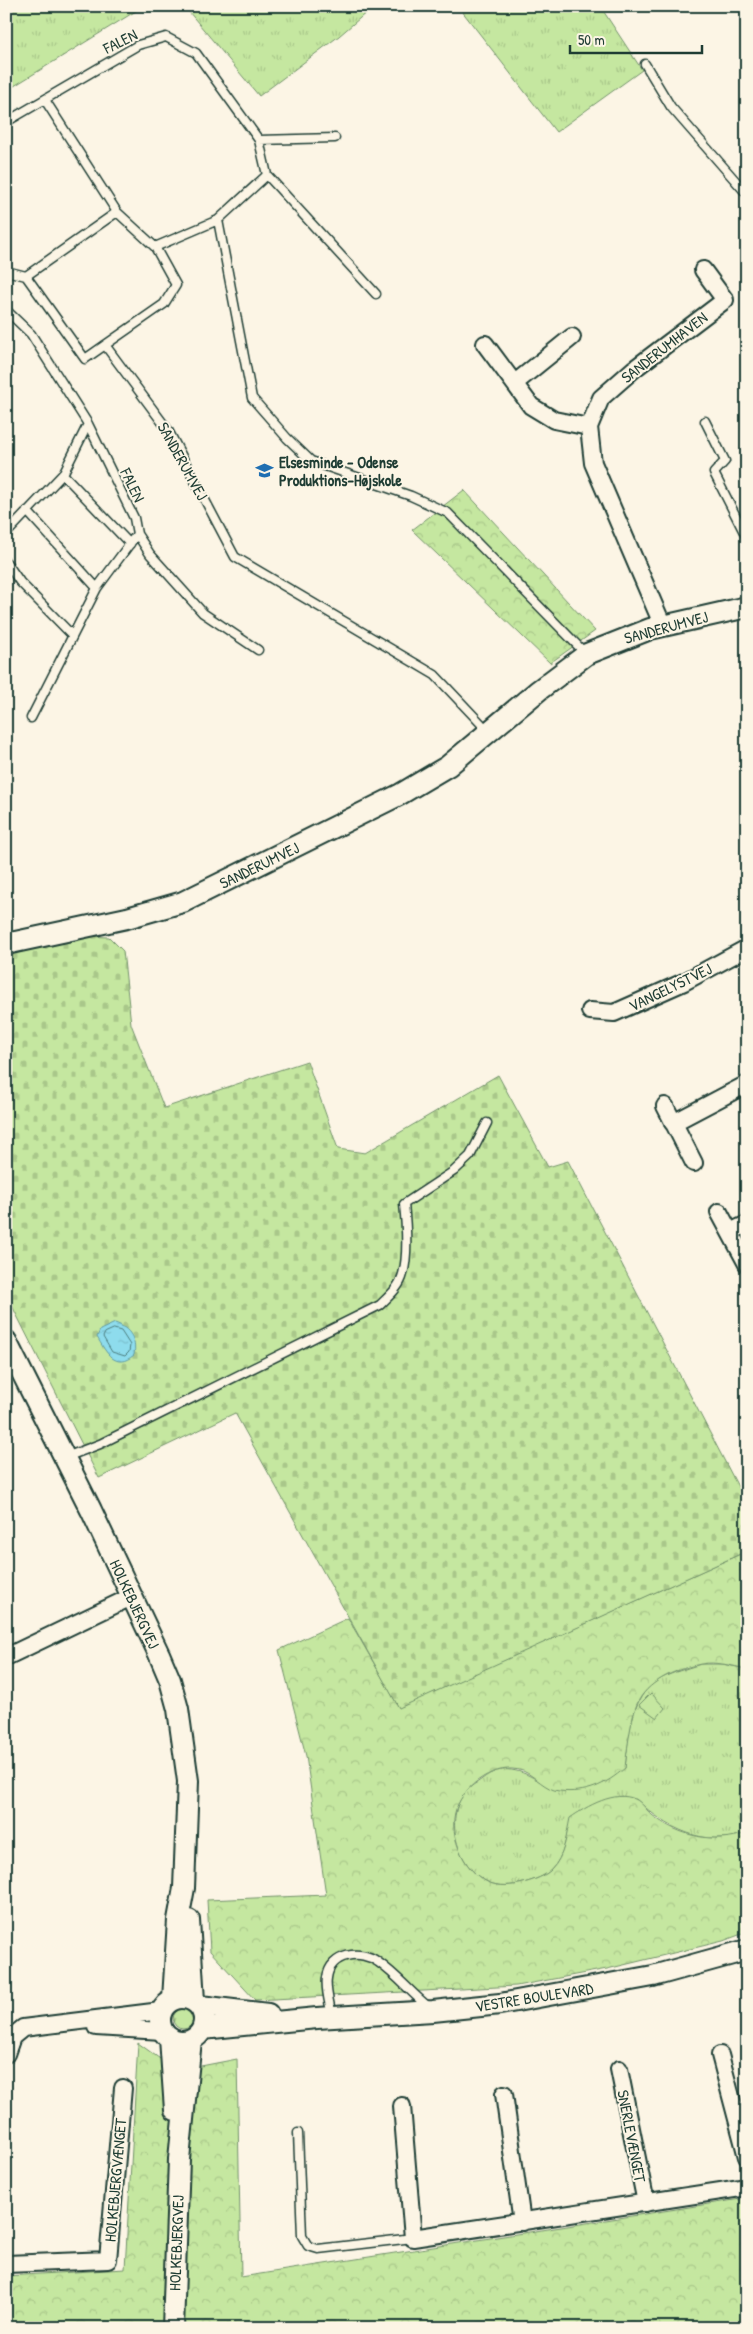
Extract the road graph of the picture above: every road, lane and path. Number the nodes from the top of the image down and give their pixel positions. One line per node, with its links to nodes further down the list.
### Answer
1 (645, 64): 7 (lane)
2 (45, 100): 3 (lane, FALEN); 5 (lane, FALEN); 8 (lane)
3 (6, 122)
4 (335, 138): 5 (lane)
5 (259, 140): 6 (lane, FALEN)
6 (267, 175): 9 (lane); 14 (lane, FALEN)
7 (747, 194)
8 (117, 212): 10 (lane); 13 (lane)
9 (218, 220): 10 (lane); 35 (lane)
10 (155, 247): 18 (lane)
11 (703, 270): 22 (street, SANDERUMHAVEN)
12 (6, 272): 13 (lane)
13 (26, 276): 18 (lane)
14 (376, 294)
15 (6, 310): 21 (lane, FALEN)
16 (572, 337): 19 (street)
17 (485, 344): 19 (street)
18 (105, 345): 37 (lane, SANDERUMVEJ)
19 (514, 383): 22 (street)
20 (705, 421): 27 (lane)
21 (88, 424): 23 (lane); 26 (lane, FALEN)
22 (589, 428): 32 (street, SANDERUMHAVEN)
23 (63, 474): 24 (lane); 28 (lane)
24 (27, 511): 25 (lane); 30 (lane)
25 (6, 534)
26 (137, 534): 28 (lane); 34 (lane, FALEN)
27 (747, 538)
28 (130, 544): 30 (lane)
29 (6, 562): 33 (lane)
30 (97, 588): 33 (lane)
31 (747, 607): 32 (street, SANDERUMVEJ)
32 (662, 626): 35 (street, SANDERUMVEJ)
33 (72, 635): 36 (lane)
34 (258, 650)
35 (587, 654): 37 (street, SANDERUMVEJ)
36 (31, 718)
37 (490, 732): 38 (street, SANDERUMVEJ)
38 (6, 944)
39 (747, 948): 40 (street, VANGELYSTVEJ)
40 (590, 1011)
41 (747, 1084): 44 (street)
42 (665, 1106): 44 (street)
43 (487, 1123): 51 (lane)
44 (673, 1123): 45 (street)
45 (694, 1163)
46 (720, 1212): 48 (street)
47 (747, 1224): 48 (street)
48 (730, 1232): 49 (street)
49 (747, 1264)
50 (6, 1341): 51 (street, HOLKEBJERGVEJ)
51 (64, 1458): 52 (street, HOLKEBJERGVEJ)
52 (131, 1597): 53 (street); 54 (street, HOLKEBJERGVEJ)
53 (6, 1657)
54 (184, 1888): 56 (street, HOLKEBJERGVEJ); 59 (street, HOLKEBJERGVEJ)
55 (747, 1950): 57 (street, VESTRE BOULEVARD)
56 (197, 2003): 58 (street, VESTRE BOULEVARD); 59 (street); 60 (street)
57 (433, 2011): 58 (street, VESTRE BOULEVARD); 58 (lane)
58 (325, 2017): 60 (street, VESTRE BOULEVARD)
59 (167, 2020): 60 (street); 61 (street); 69 (street, HOLKEBJERGVEJ)
60 (197, 2035): 69 (street, HOLKEBJERGVEJ)
61 (6, 2054)
62 (720, 2054): 68 (street)
63 (619, 2069): 71 (street, SNERLEVÆNGET)
64 (123, 2088): 74 (street, HOLKEBJERGVÆNGET)
65 (504, 2094): 72 (street)
66 (402, 2106): 73 (street)
67 (298, 2133): 73 (lane, SNERLEVÆNGET)
68 (747, 2157)
69 (179, 2159): 75 (street, HOLKEBJERGVEJ)
70 (747, 2187): 71 (street, SNERLEVÆNGET)
71 (646, 2203): 72 (street, SNERLEVÆNGET)
72 (522, 2222): 73 (street, SNERLEVÆNGET)
73 (414, 2238)
74 (6, 2264)
75 (173, 2328)

